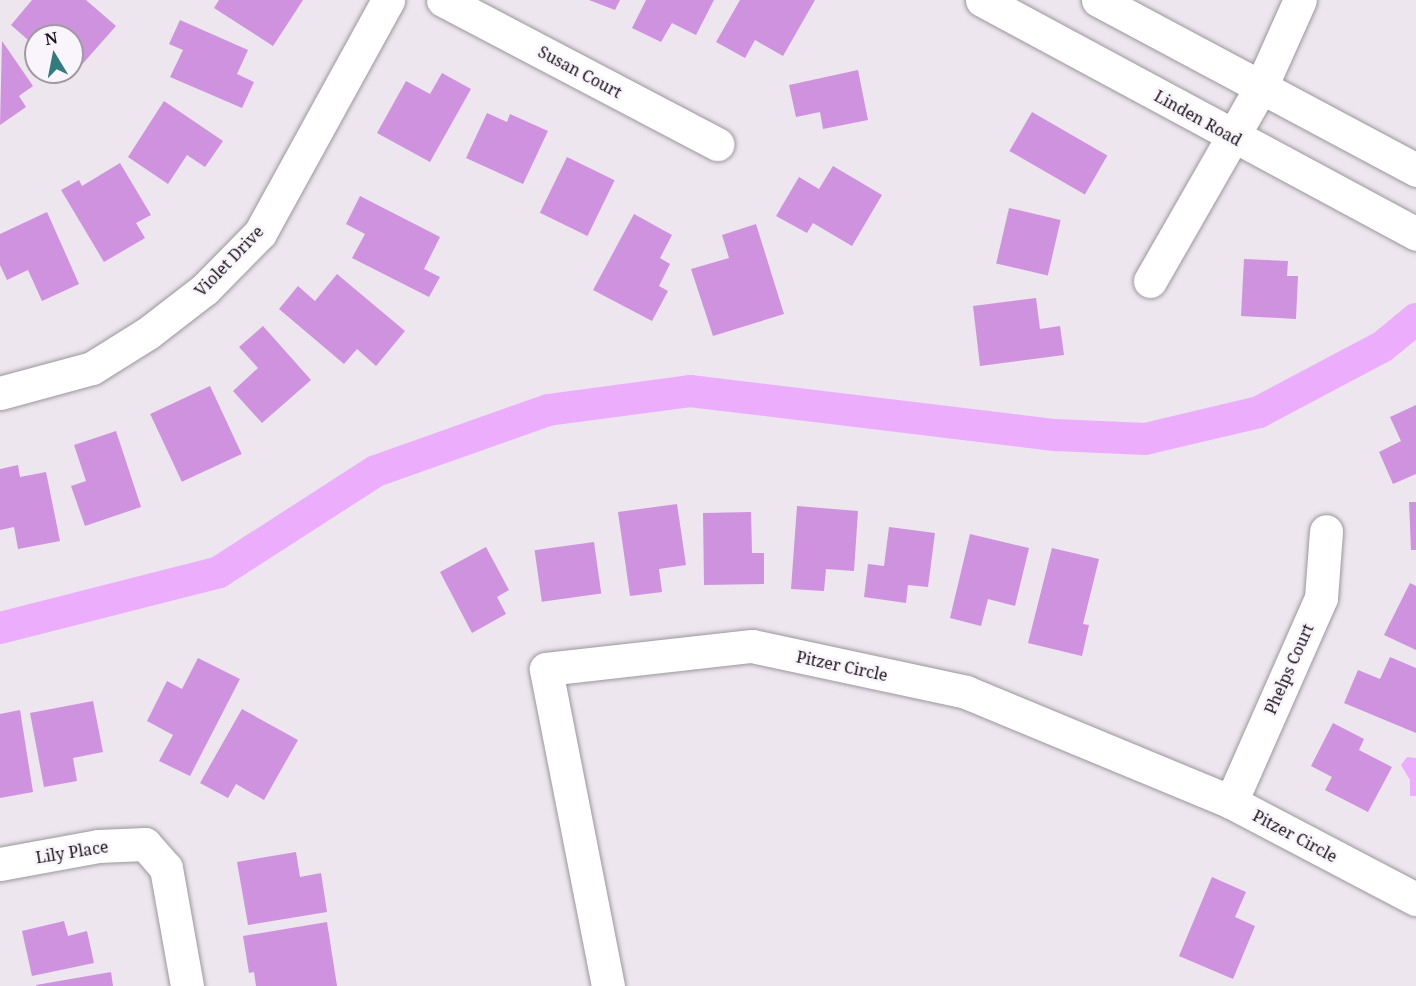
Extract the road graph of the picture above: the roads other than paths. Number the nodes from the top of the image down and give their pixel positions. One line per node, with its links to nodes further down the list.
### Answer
1 (388, 0): 12 (street, Violet Drive)
2 (443, 0): 8 (street, Susan Court)
3 (982, 0): 7 (street, Linden Road)
4 (1098, 0): 6 (street)
5 (1300, 0): 6 (street)
6 (1261, 87): 7 (street); 9 (street)
7 (1231, 136): 10 (street, Linden Road); 11 (street)
8 (717, 144)
9 (1416, 170)
10 (1416, 234)
11 (1150, 281)
12 (0, 393)
13 (1326, 531): 14 (street, Phelps Court)
14 (1231, 802): 16 (street, Pitzer Circle); 18 (street, Pitzer Circle)
15 (0, 864): 17 (street, Lily Place)
16 (1416, 899)
17 (187, 986)
18 (608, 986)

